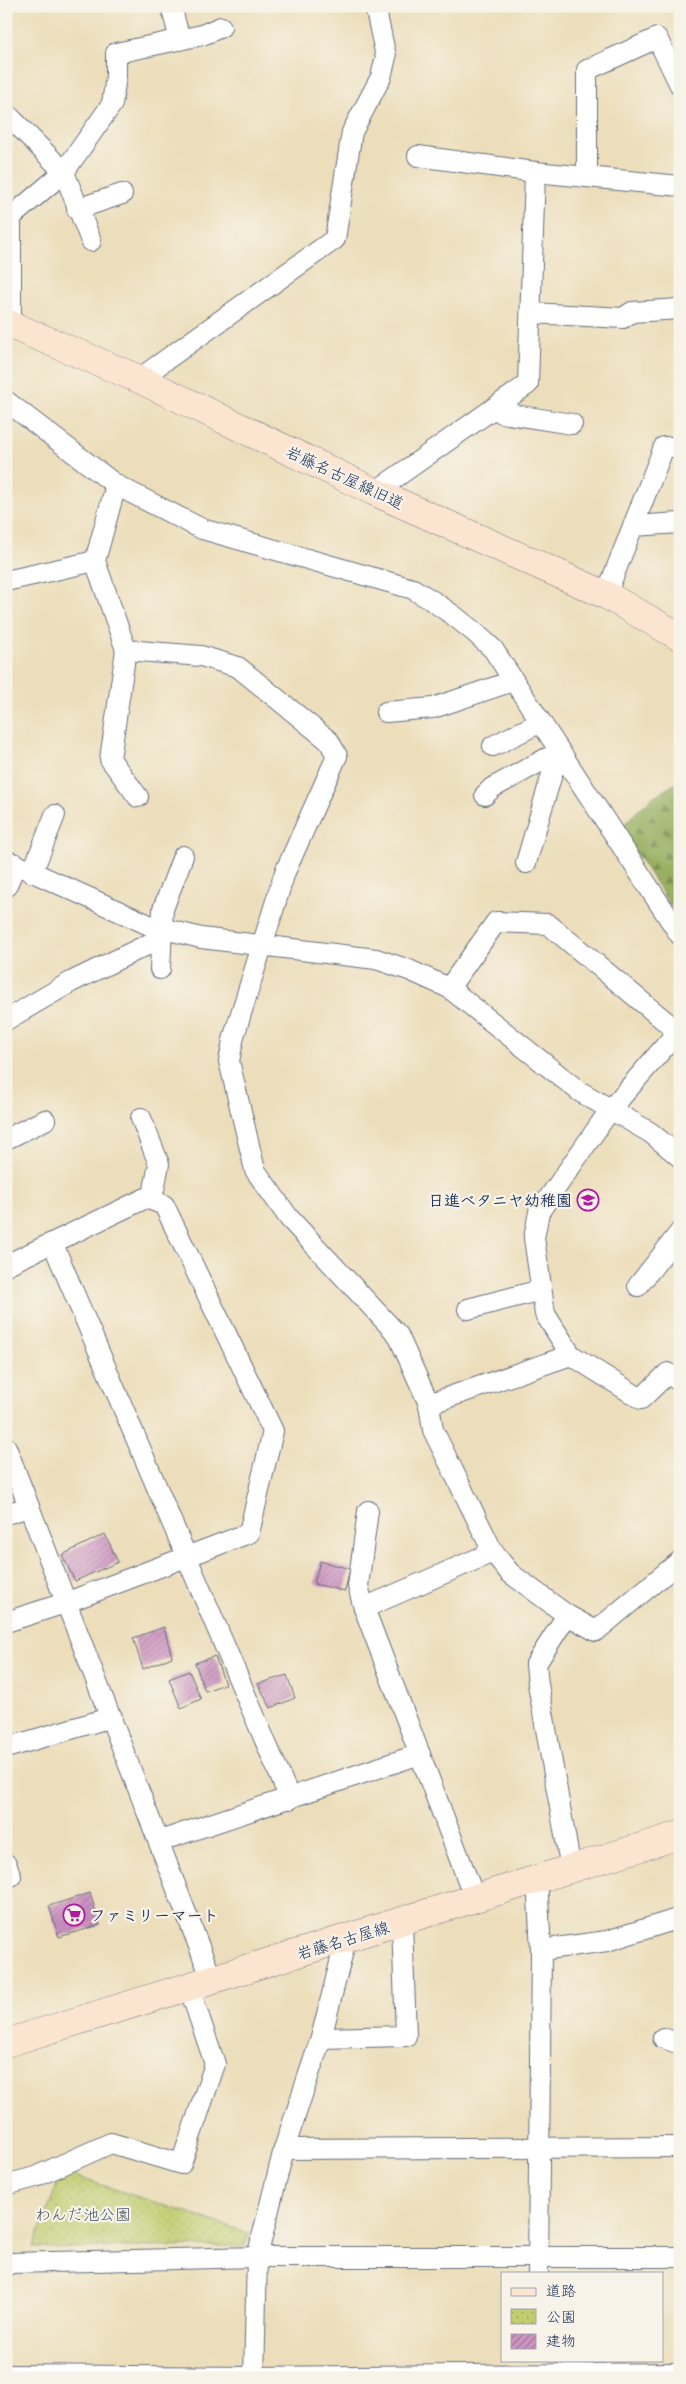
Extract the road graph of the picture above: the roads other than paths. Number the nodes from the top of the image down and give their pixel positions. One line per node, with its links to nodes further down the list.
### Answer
1 (171, 6): 4 (street)
2 (375, 6): 18 (street)
3 (221, 27): 4 (street)
4 (180, 40): 8 (street)
5 (680, 85): 10 (street)
6 (6, 113): 8 (street)
7 (418, 156): 9 (street)
8 (64, 172): 13 (street); 17 (street)
9 (535, 172): 10 (street); 16 (street)
10 (587, 177): 11 (street)
11 (680, 186)
12 (122, 194): 13 (street)
13 (77, 209): 14 (street)
14 (91, 241)
15 (680, 309): 16 (street)
16 (531, 313): 20 (street)
17 (8, 324): 18 (street, 岩藤名古屋線旧道)
18 (139, 379): 24 (street, 岩藤名古屋線旧道)
19 (6, 401): 23 (street)
20 (494, 408): 21 (street); 24 (street)
21 (572, 424)
22 (680, 447): 26 (street)
23 (116, 485): 27 (street); 32 (street)
24 (375, 492): 29 (street, 岩藤名古屋線旧道)
25 (680, 523): 26 (street)
26 (633, 526): 29 (street)
27 (95, 560): 28 (street); 31 (street)
28 (6, 581)
29 (606, 595): 30 (street, 岩藤名古屋線旧道)
30 (680, 637)
31 (126, 650): 38 (street); 46 (street)
32 (514, 681): 33 (street); 34 (street)
33 (386, 712)
34 (541, 722): 35 (street); 36 (street)
35 (493, 746)
36 (558, 753): 37 (street); 40 (street); 45 (street)
37 (485, 794)
38 (138, 797)
39 (55, 815): 41 (street)
40 (526, 863)
41 (18, 866): 42 (street); 43 (street)
42 (6, 887)
43 (140, 921): 44 (street); 44 (street)
44 (160, 935): 46 (street); 47 (street); 49 (street)
45 (680, 935)
46 (262, 947): 48 (street); 65 (street)
47 (160, 969)
48 (449, 988): 50 (street); 51 (street)
49 (6, 1020)
50 (678, 1030): 51 (street)
51 (610, 1110): 55 (street); 61 (street)
52 (141, 1118): 56 (street)
53 (45, 1120): 54 (street)
54 (6, 1140)
55 (680, 1157)
56 (152, 1200): 58 (street); 71 (street)
57 (680, 1232): 60 (street)
58 (53, 1244): 59 (street); 71 (street)
59 (6, 1265)
60 (638, 1286)
61 (541, 1290): 62 (street); 63 (street)
62 (468, 1309)
63 (570, 1355): 64 (street); 65 (street)
64 (680, 1382)
65 (429, 1404): 70 (street)
66 (6, 1447): 67 (street)
67 (28, 1507): 69 (street); 73 (street)
68 (368, 1511): 74 (street)
69 (6, 1514)
70 (493, 1552): 74 (street); 75 (street)
71 (187, 1556): 73 (street); 80 (street)
72 (680, 1561): 75 (street)
73 (66, 1603): 76 (street); 77 (street)
74 (364, 1608): 79 (street)
75 (567, 1616): 84 (street)
76 (6, 1622)
77 (112, 1717): 78 (street); 82 (street)
78 (6, 1748)
79 (420, 1754): 80 (street); 87 (street)
80 (290, 1799): 82 (street)
81 (680, 1835): 84 (street, 岩藤名古屋線)
82 (160, 1841): 92 (street)
83 (6, 1864): 85 (street)
84 (571, 1869): 86 (street, 岩藤名古屋線)
85 (6, 1877)
86 (537, 1880): 87 (street, 岩藤名古屋線); 91 (street)
87 (475, 1899): 89 (street, 岩藤名古屋線)
88 (680, 1918): 91 (street)
89 (402, 1922): 90 (street, 岩藤名古屋線); 93 (street)
90 (346, 1939): 92 (street, 岩藤名古屋線); 93 (street)
91 (541, 1950): 96 (street)
92 (200, 1984): 94 (street, 岩藤名古屋線); 98 (street)
93 (321, 2038): 97 (street)
94 (6, 2043)
95 (680, 2147): 96 (street)
96 (538, 2148): 97 (street); 101 (street)
97 (284, 2149): 100 (street)
98 (6, 2185)
99 (680, 2257): 101 (street)
100 (257, 2258): 101 (street); 102 (street); 106 (street)
101 (538, 2264)
102 (6, 2266)
103 (539, 2371): 104 (street); 106 (street)
104 (680, 2373)
105 (6, 2375): 106 (street)
106 (254, 2377)

